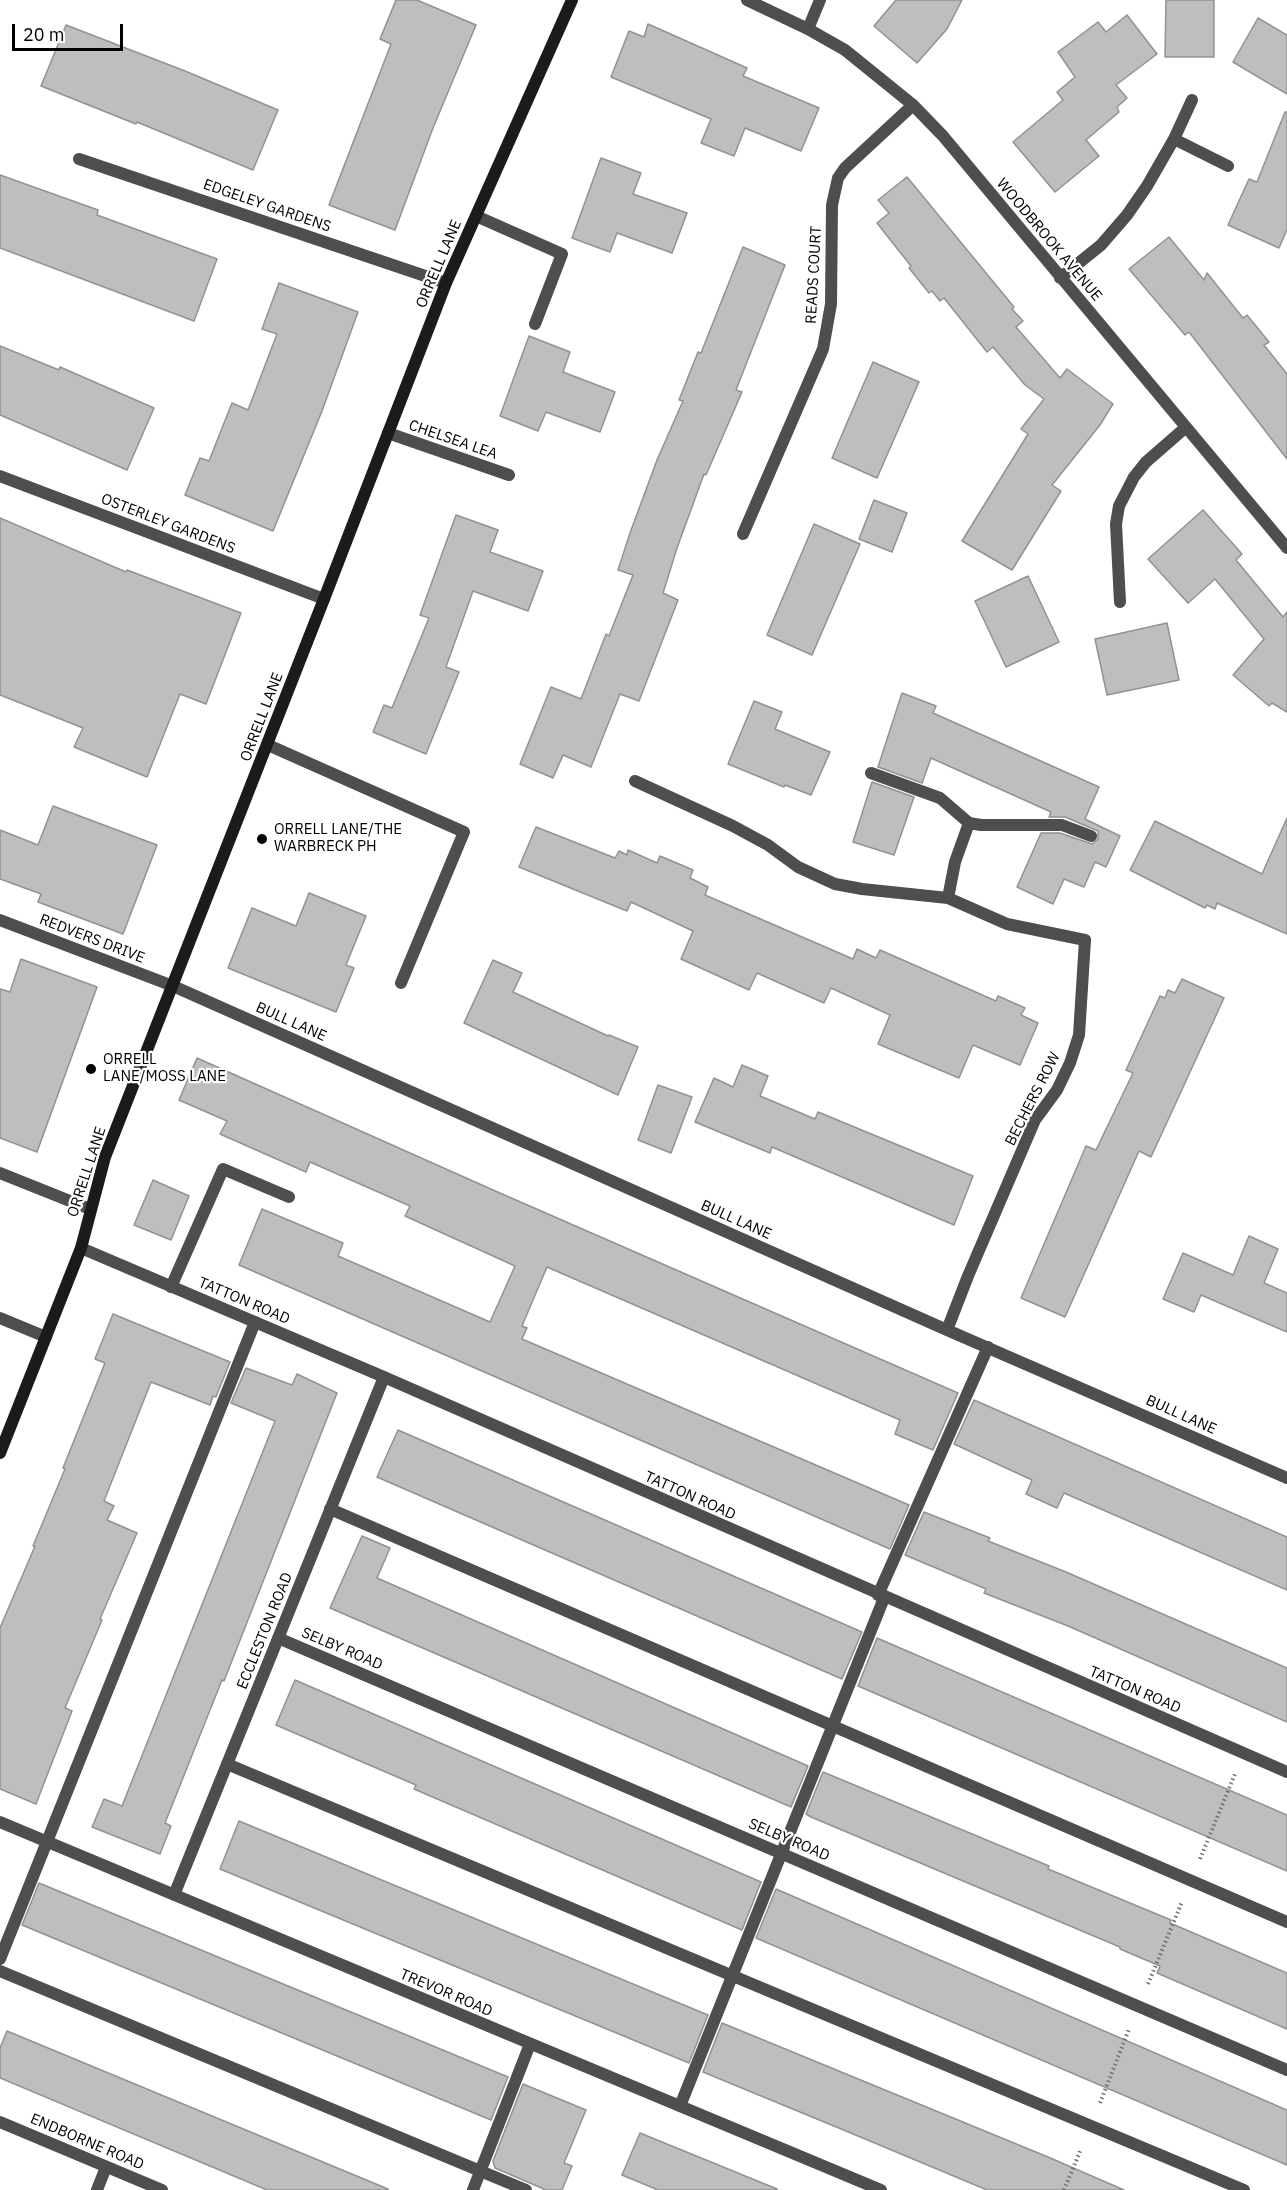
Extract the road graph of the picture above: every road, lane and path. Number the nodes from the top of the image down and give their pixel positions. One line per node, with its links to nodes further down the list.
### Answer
1 (747, 0): 4 (street, WOODBROOK AVENUE)
2 (820, 0): 4 (street)
3 (567, 1): 10 (street, ORRELL LANE)
4 (808, 29): 6 (street, WOODBROOK AVENUE)
5 (1192, 100): 7 (street)
6 (913, 105): 11 (street, WOODBROOK AVENUE); 18 (street, READS COURT)
7 (1174, 139): 9 (street); 11 (street)
8 (79, 159): 12 (street, EDGELEY GARDENS)
9 (1228, 166)
10 (476, 216): 12 (street, ORRELL LANE); 13 (street)
11 (1060, 278): 14 (street, WOODBROOK AVENUE)
12 (446, 283): 15 (street, ORRELL LANE)
13 (535, 324)
14 (1185, 428): 19 (street, WOODBROOK AVENUE); 21 (street)
15 (388, 433): 16 (street, CHELSEA LEA); 20 (street, ORRELL LANE)
16 (509, 475)
17 (0, 476): 20 (street, OSTERLEY GARDENS)
18 (743, 534)
19 (1287, 548)
20 (324, 599): 22 (street, ORRELL LANE)
21 (1120, 602)
22 (267, 745): 29 (street); 30 (street, ORRELL LANE)
23 (871, 773): 25 (street)
24 (635, 781): 27 (street, BECHERS ROW)
25 (969, 823): 26 (street); 27 (street)
26 (1091, 836)
27 (948, 898): 38 (street, BECHERS ROW)
28 (0, 920): 30 (street, REDVERS DRIVE)
29 (401, 983)
30 (173, 986): 33 (street, ORRELL LANE); 38 (street, BULL LANE)
31 (0, 1173): 33 (street)
32 (289, 1197): 35 (street)
33 (90, 1209): 34 (street, ORRELL LANE)
34 (81, 1248): 35 (street, TATTON ROAD); 39 (street, ORRELL LANE)
35 (171, 1287): 37 (street, TATTON ROAD)
36 (0, 1318): 39 (street)
37 (255, 1322): 41 (street, TATTON ROAD); 52 (street)
38 (947, 1330): 40 (street, BULL LANE)
39 (46, 1337): 42 (street, ORRELL LANE)
40 (988, 1347): 43 (street, BULL LANE); 45 (street)
41 (384, 1377): 44 (street, ECCLESTON ROAD); 45 (street, TATTON ROAD)
42 (0, 1453)
43 (1287, 1478)
44 (330, 1509): 46 (street, ECCLESTON ROAD); 47 (street)
45 (881, 1596): 47 (street); 48 (street, TATTON ROAD)
46 (278, 1638): 49 (street, ECCLESTON ROAD); 53 (street, SELBY ROAD)
47 (834, 1726): 53 (street); 54 (street)
48 (1244, 1754): 50 (street, TATTON ROAD); 54 (path)
49 (227, 1764): 55 (street, ECCLESTON ROAD); 59 (street)
50 (1287, 1772)
51 (0, 1822): 52 (street, TREVOR ROAD)
52 (47, 1842): 55 (street, TREVOR ROAD); 57 (street)
53 (782, 1854): 59 (street); 60 (street, SELBY ROAD)
54 (1191, 1880): 56 (street); 60 (path)
55 (174, 1895): 61 (street, TREVOR ROAD)
56 (1287, 1922)
57 (0, 1959)
58 (0, 1971): 67 (street)
59 (732, 1976): 63 (street); 65 (street)
60 (1138, 2007): 62 (street, SELBY ROAD); 65 (path)
61 (530, 2044): 63 (street, TREVOR ROAD); 67 (street)
62 (1287, 2070)
63 (680, 2106): 72 (street, TREVOR ROAD)
64 (0, 2122): 66 (street, ENDBORNE ROAD)
65 (1090, 2126): 73 (path); 74 (street)
66 (106, 2166): 68 (street); 69 (street, ENDBORNE ROAD)
67 (480, 2171): 70 (street); 71 (street)
68 (97, 2190)
69 (162, 2190)
70 (473, 2190)
71 (526, 2190)
72 (881, 2190)
73 (1065, 2190)
74 (1244, 2190)

